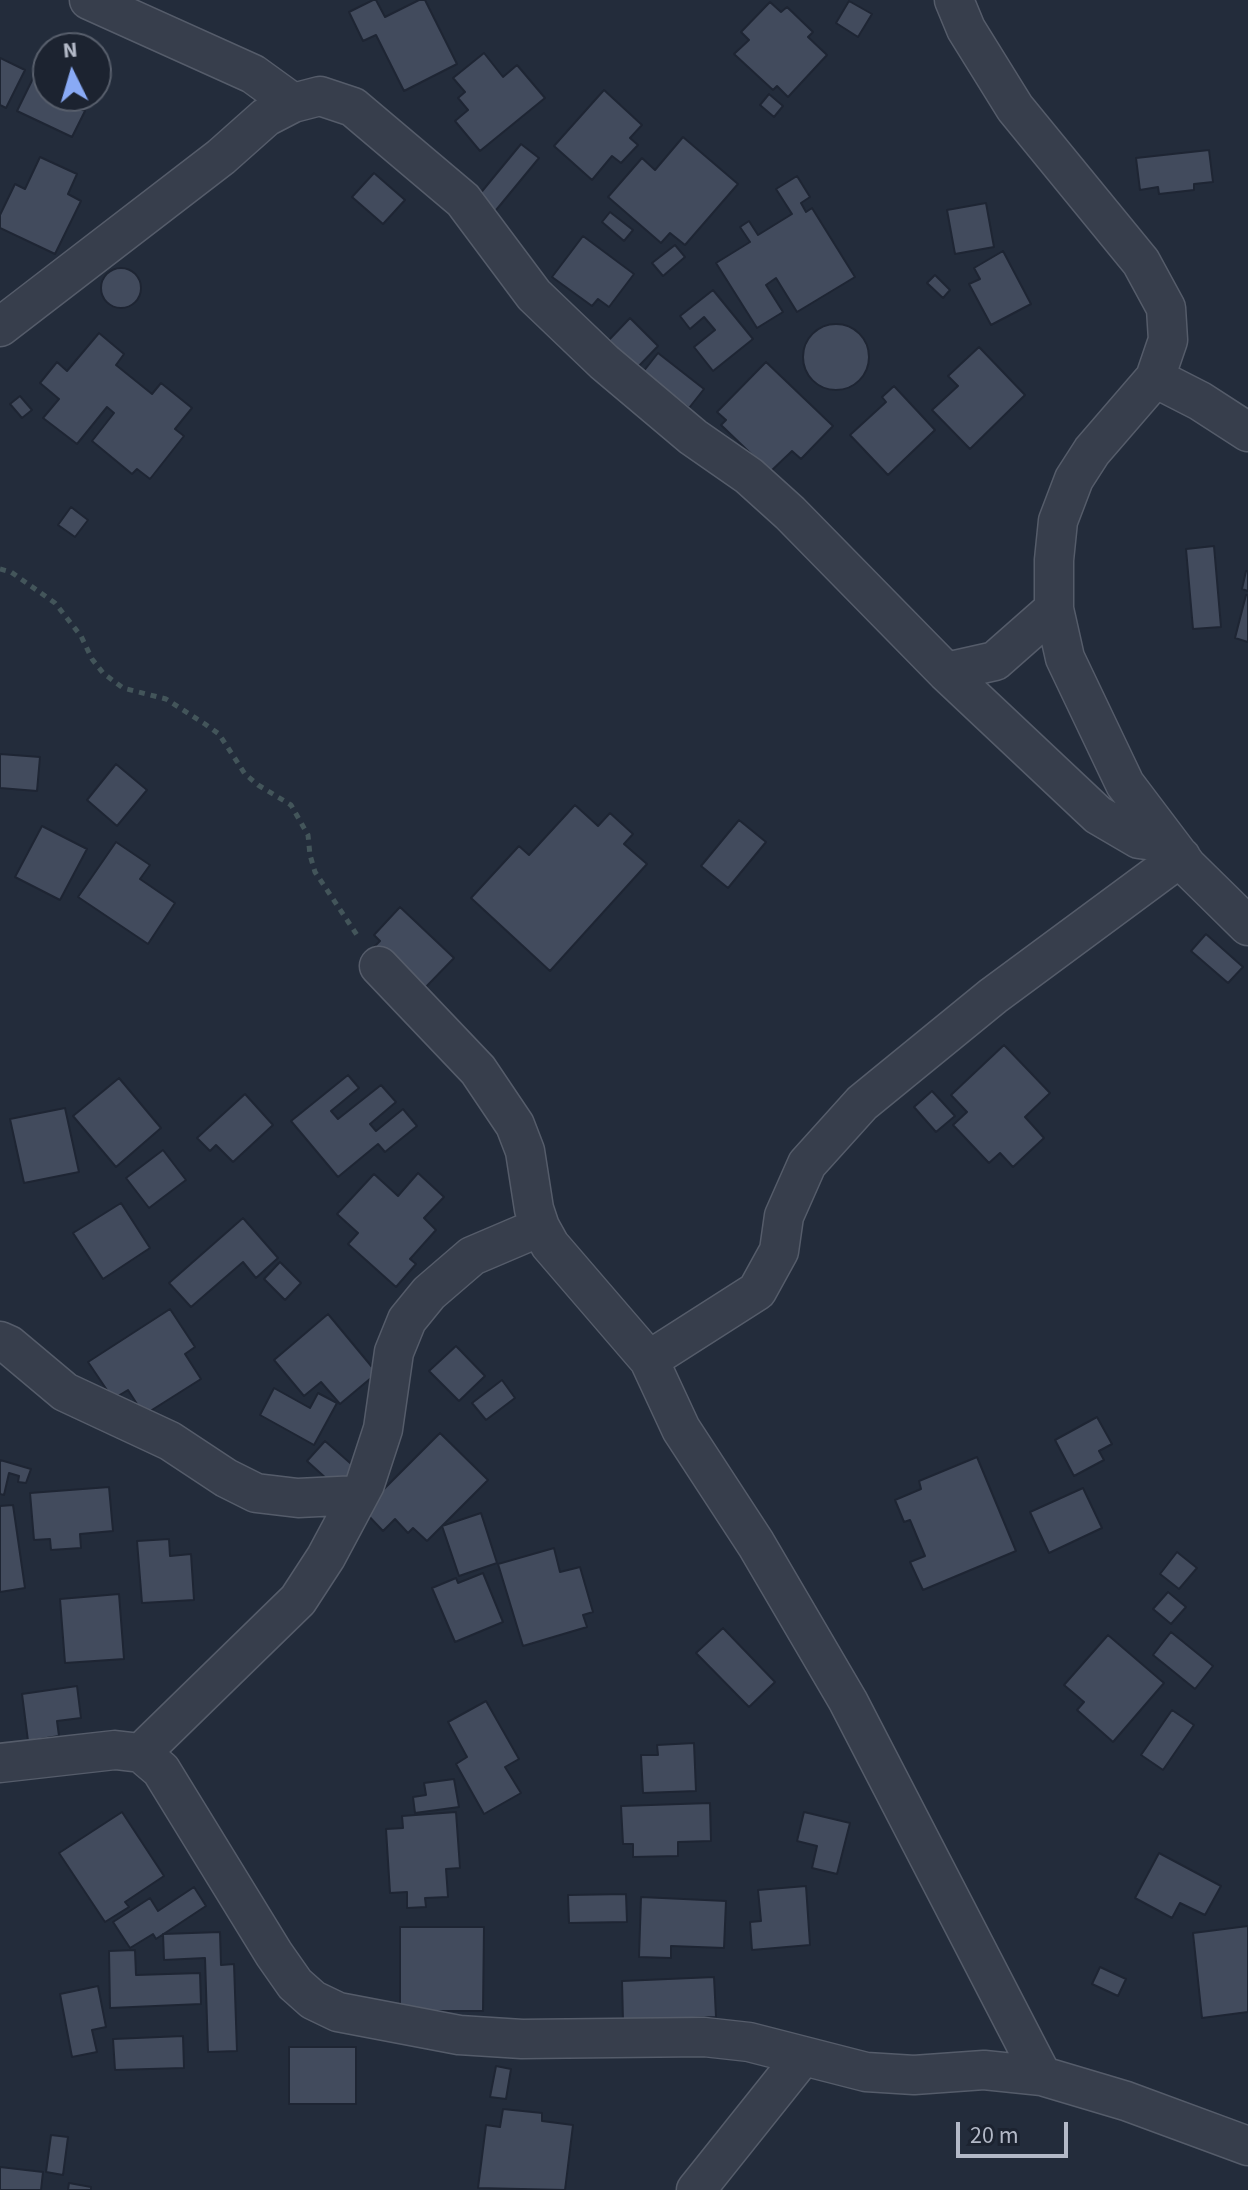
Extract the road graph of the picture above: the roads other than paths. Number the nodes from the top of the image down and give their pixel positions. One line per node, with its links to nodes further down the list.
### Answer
1 (89, 0): 3 (street)
2 (954, 0): 5 (street)
3 (293, 103): 4 (street); 8 (street)
4 (0, 327)
5 (1155, 378): 6 (street); 7 (street)
6 (1248, 432)
7 (1054, 609): 8 (street); 9 (street)
8 (946, 672): 9 (street)
9 (1175, 850): 10 (street); 14 (street)
10 (1248, 926)
11 (379, 966): 12 (street)
12 (540, 1227): 14 (street); 15 (street)
13 (0, 1341): 15 (street)
14 (649, 1360): 19 (street)
15 (359, 1495): 16 (street)
16 (141, 1753): 17 (street); 18 (street)
17 (0, 1763)
18 (803, 2056): 19 (street); 21 (street)
19 (1042, 2076): 20 (street)
20 (1248, 2146)
21 (696, 2190)

